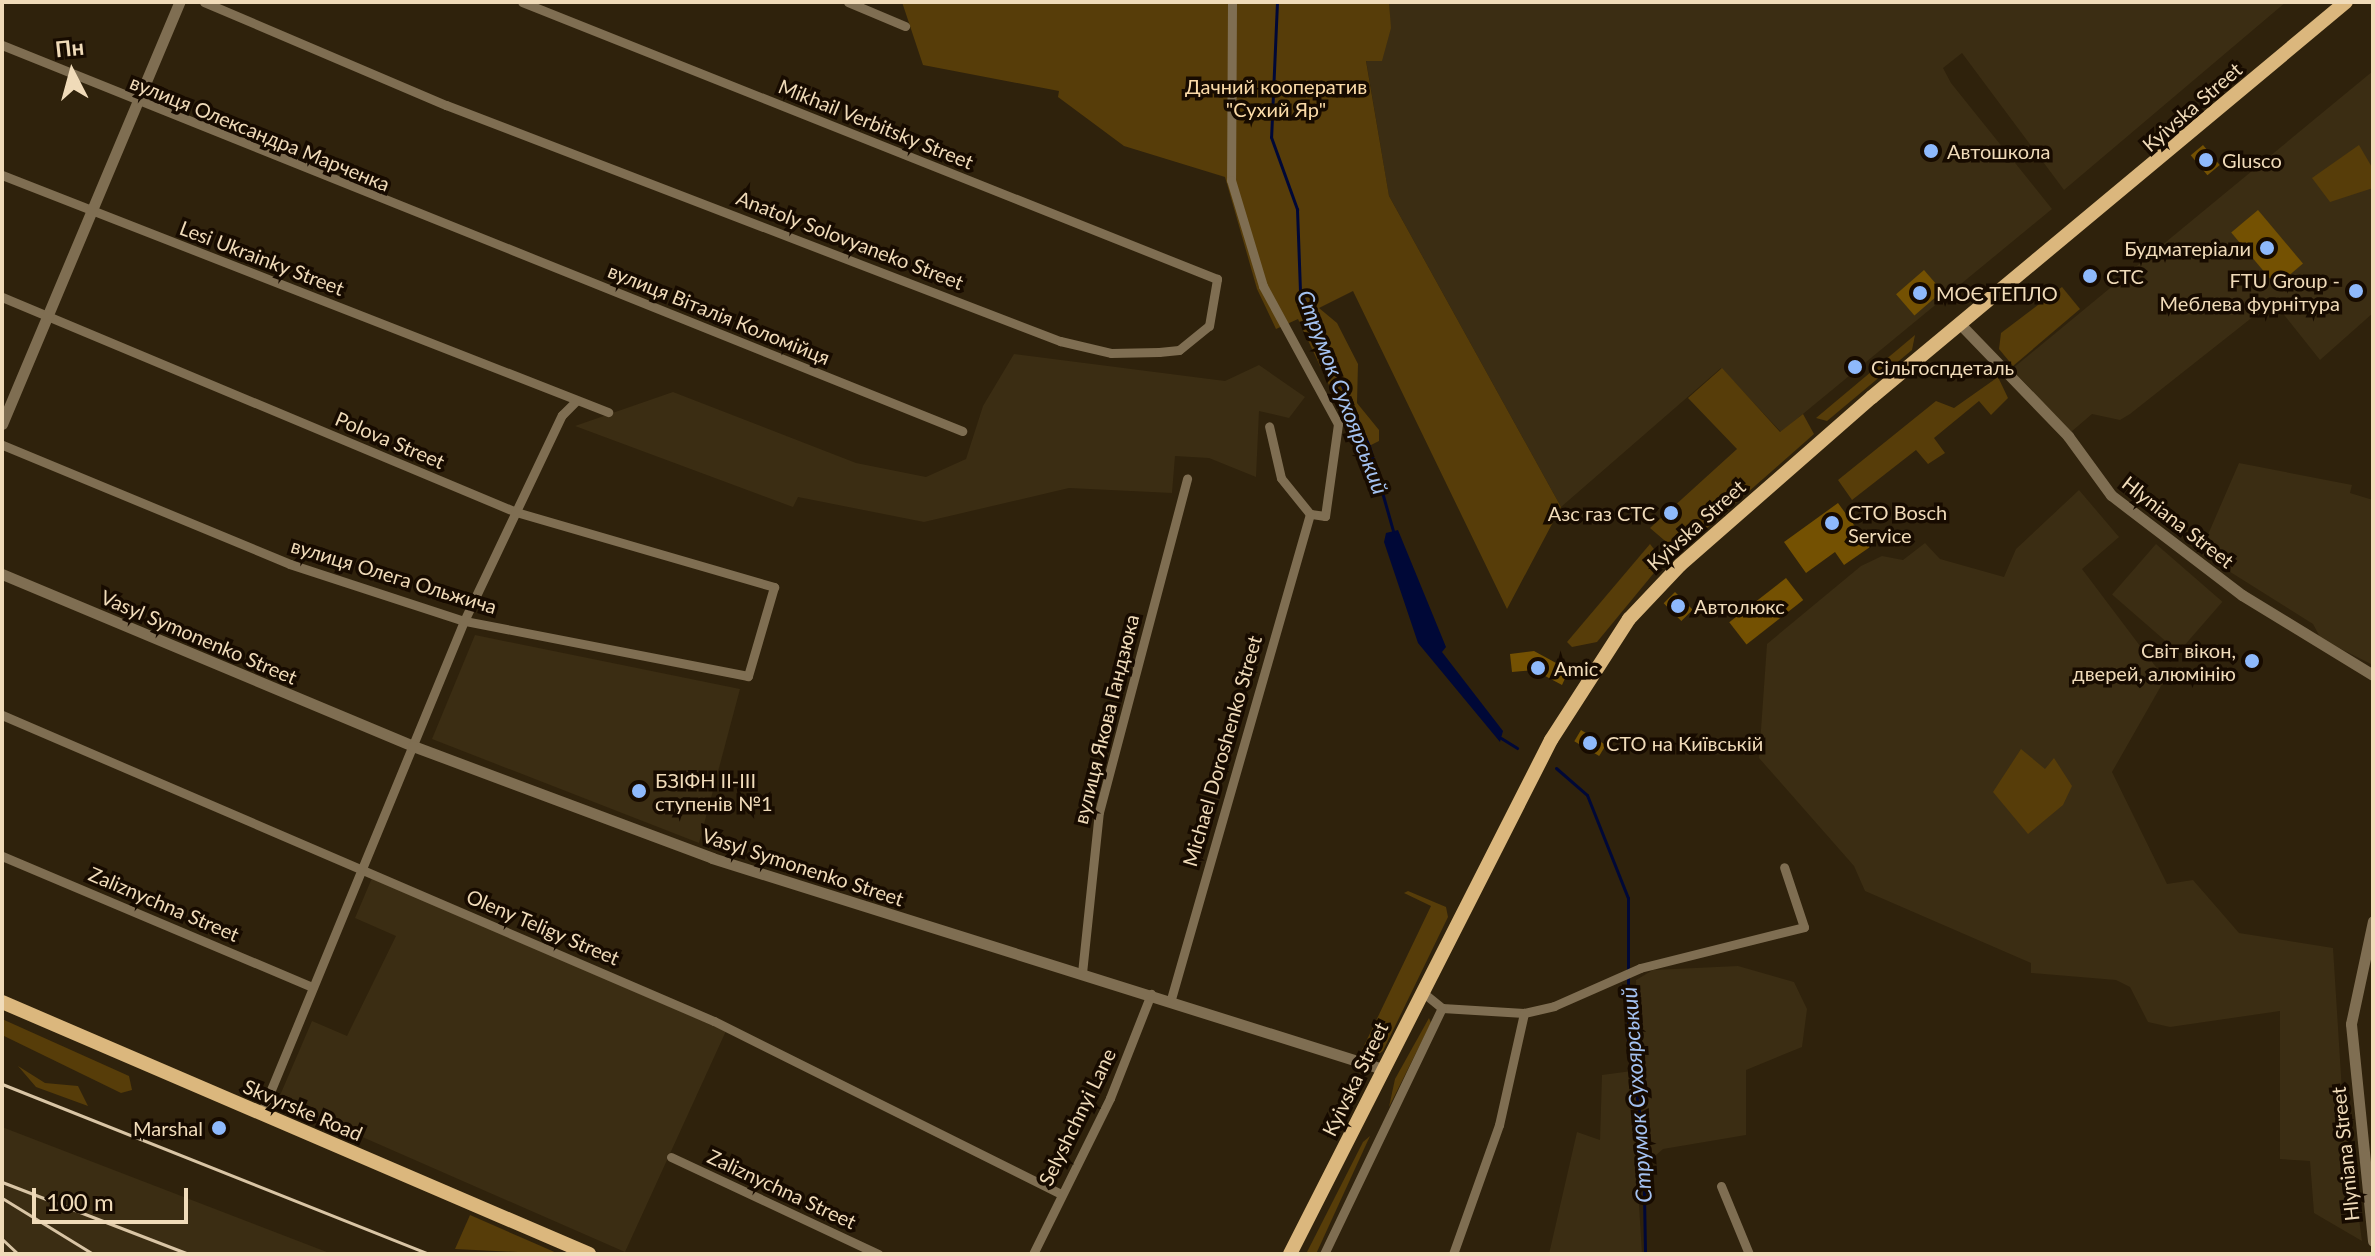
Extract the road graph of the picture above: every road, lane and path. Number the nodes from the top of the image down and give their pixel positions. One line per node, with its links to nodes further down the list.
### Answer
1 (179, 2): 9 (street)
2 (204, 2): 13 (street, Anatoly Solovyaneko Street)
3 (522, 2): 13 (street, Mikhail Verbitsky Street)
4 (848, 2): 7 (street)
5 (1232, 2): 25 (street)
6 (2346, 2): 16 (main road, Kyivska Street)
7 (905, 26)
8 (2, 45): 9 (street, вулиця Олександра Марченка)
9 (135, 103): 11 (street); 12 (street, вулиця Олександра Марченка)
10 (2, 175): 11 (street, Lesi Ukrainky Street)
11 (91, 210): 15 (street); 17 (street, Lesi Ukrainky Street)
12 (462, 234): 21 (street, вулиця Віталія Коломійця)
13 (1217, 279)
14 (2, 297): 15 (street, Polova Street)
15 (47, 316): 19 (street); 24 (street, Polova Street)
16 (1960, 324): 29 (street, Hlyniana Street); 38 (main road, Kyivska Street)
17 (576, 401): 18 (street, Lesi Ukrainky Street); 24 (street)
18 (608, 412)
19 (2, 424)
20 (1269, 426): 25 (street)
21 (962, 431)
22 (2, 445): 28 (street, вулиця Олега Ольжича)
23 (1187, 478): 36 (street, вулиця Якова Гандзюка)
24 (516, 512): 27 (street, Polova Street); 28 (street)
25 (1310, 514): 40 (street, Michael Doroshenko Street)
26 (2, 574): 31 (street, Vasyl Symonenko Street)
27 (774, 587): 28 (street, вулиця Олега Ольжича)
28 (464, 621): 31 (street)
29 (2373, 675)
30 (2, 715): 34 (street, Oleny Teligy Street)
31 (413, 746): 34 (street); 36 (street, Vasyl Symonenko Street)
32 (2, 856): 37 (street, Zaliznychna Street)
33 (1784, 867): 43 (street)
34 (363, 869): 37 (street); 48 (street, Oleny Teligy Street)
35 (2373, 921): 49 (street, Hlyniana Street)
36 (1082, 973): 39 (street, Vasyl Symonenko Street)
37 (312, 987): 45 (street)
38 (1421, 991): 42 (street); 44 (main road, Kyivska Street)
39 (1151, 994): 40 (street, Vasyl Symonenko Street); 48 (street, Selyshchnyi Lane)
40 (1171, 999): 44 (street, Vasyl Symonenko Street)
41 (2, 1002): 45 (main road, Skvyrske Road)
42 (1442, 1008): 43 (street); 54 (street)
43 (1524, 1013): 55 (street)
44 (1383, 1069): 53 (main road, Kyivska Street)
45 (261, 1114): 50 (main road, Skvyrske Road)
46 (671, 1157): 51 (street, Zaliznychna Street)
47 (1721, 1186): 56 (street)
48 (1059, 1193): 52 (street, Selyshchnyi Lane)
49 (2373, 1241)
50 (589, 1254)
51 (878, 1254)
52 (1033, 1254)
53 (1290, 1254)
54 (1324, 1254)
55 (1453, 1254)
56 (1749, 1254)

